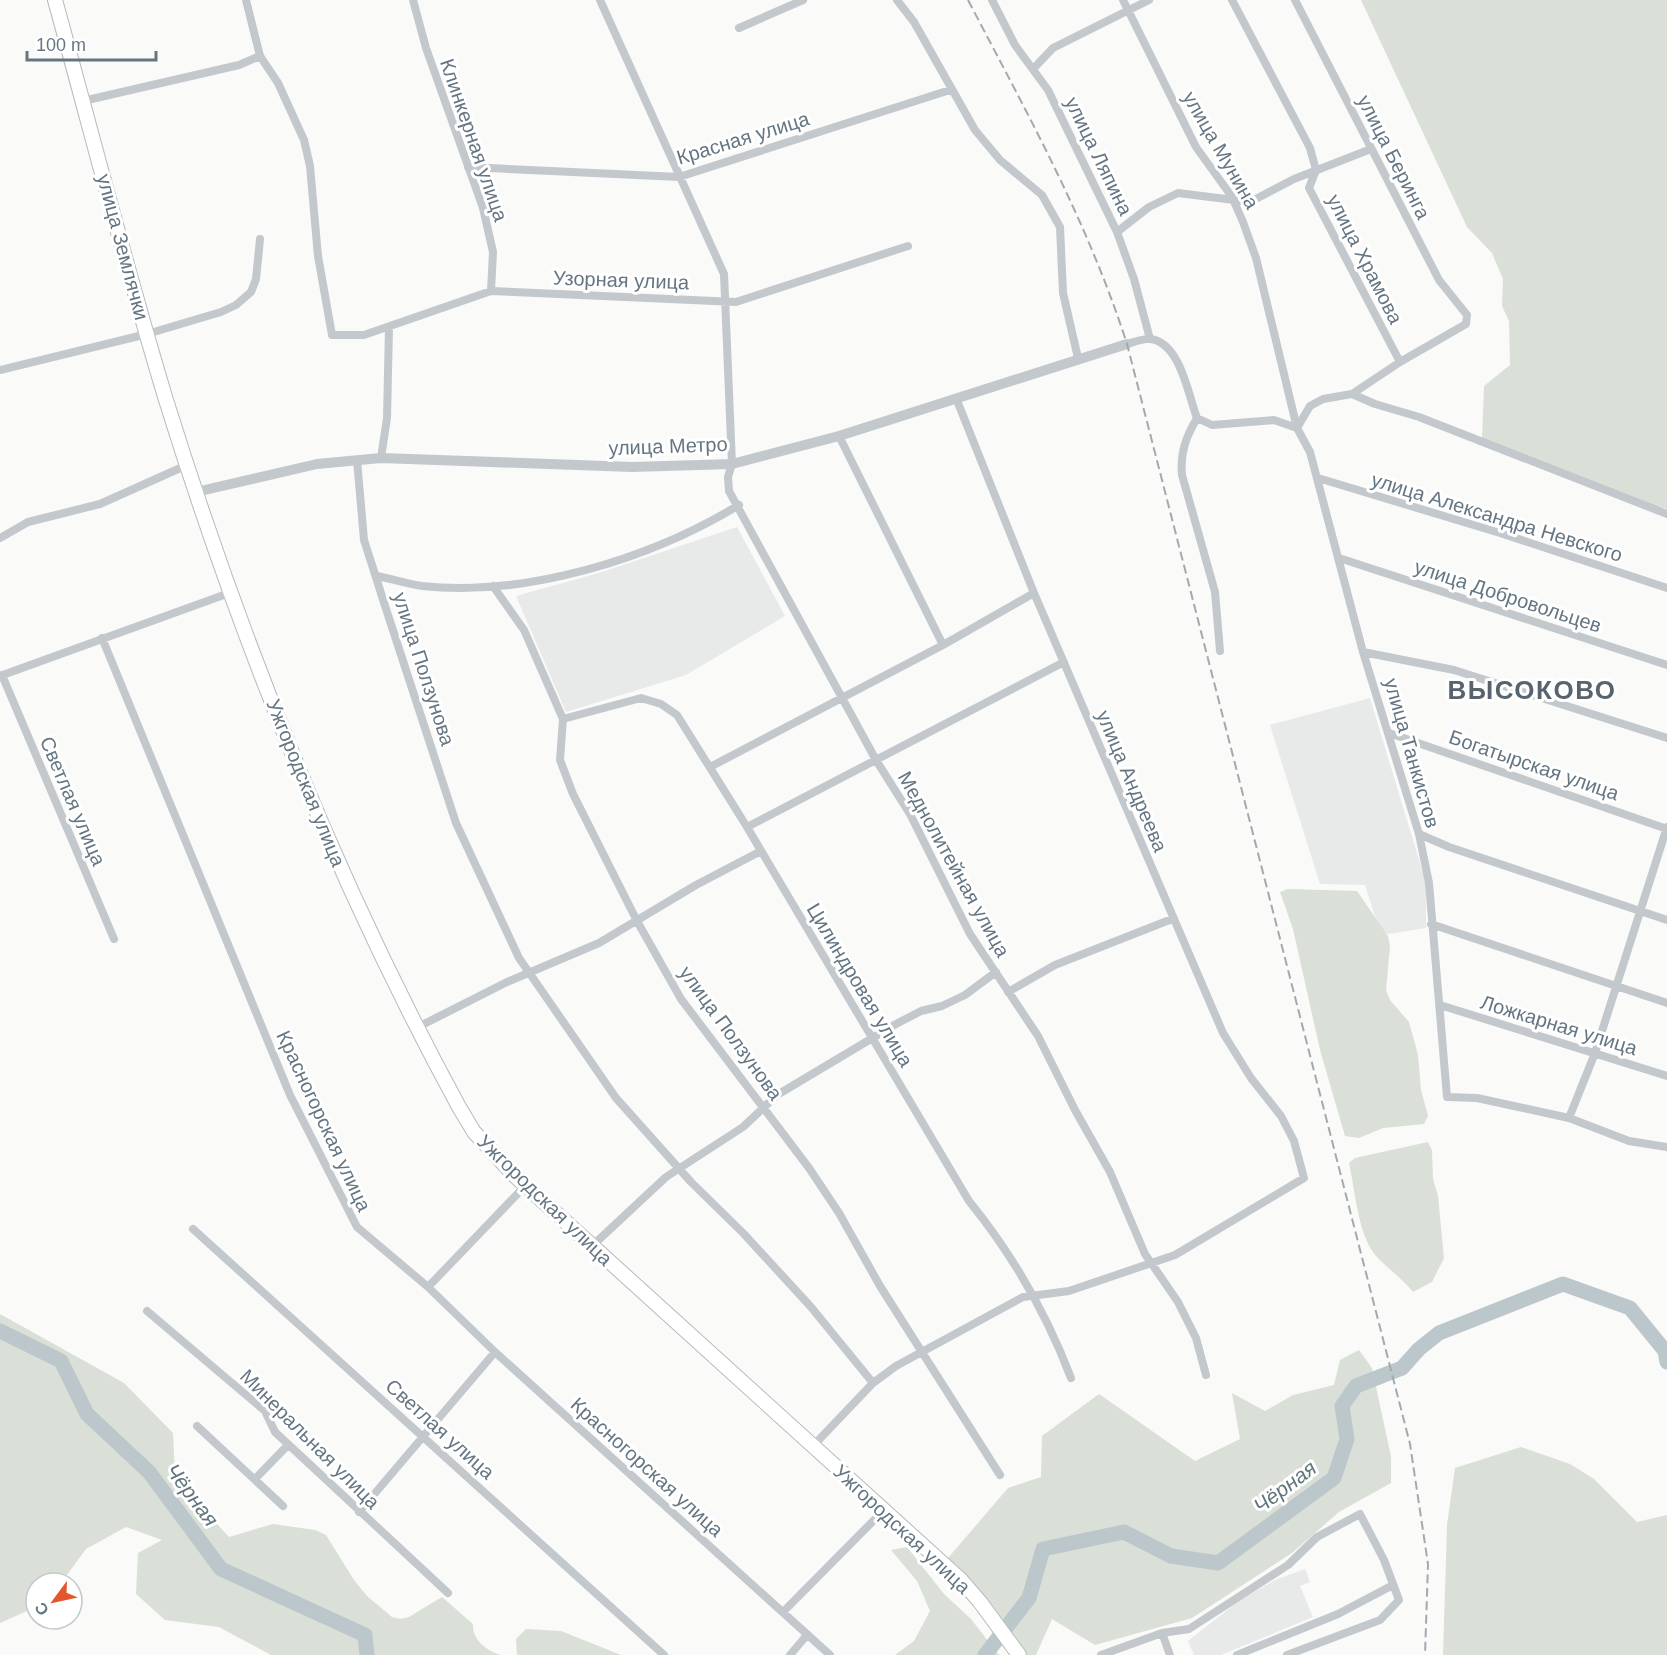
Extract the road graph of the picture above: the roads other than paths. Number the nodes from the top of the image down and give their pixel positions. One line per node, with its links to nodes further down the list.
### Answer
1 (55, 0): 17 (main road, улица Землячки)
2 (246, 0): 14 (street)
3 (413, 0): 19 (street, Клинкерная улица)
4 (600, 0): 21 (street, Меднолитейная улица)
5 (803, 0): 13 (street)
6 (897, 0): 16 (street)
7 (992, 0): 15 (street, улица Ляпина)
8 (1123, 0): 12 (street, улица Мунина)
9 (1149, 0): 12 (street)
10 (1232, 0): 20 (street)
11 (1295, 0): 18 (street, улица Беринга)
12 (1128, 10): 15 (street); 22 (street, улица Мунина)
13 (739, 28)
14 (260, 56): 17 (street); 28 (street, Узорная улица)
15 (1034, 68): 23 (street, улица Ляпина)
16 (950, 90): 21 (street, Красная улица); 32 (street)
17 (83, 101): 29 (main road, улица Землячки)
18 (1371, 149): 20 (street); 33 (street, улица Беринга)
19 (468, 167): 21 (street, Красная улица); 26 (street, Клинкерная улица)
20 (1316, 170): 22 (street); 33 (street, улица Храмова)
21 (679, 177): 27 (street, Меднолитейная улица)
22 (1233, 200): 23 (street); 38 (street, улица Мунина)
23 (1117, 232): 30 (street, улица Ляпина)
24 (260, 239): 29 (street)
25 (908, 246): 27 (street, Узорная улица)
26 (491, 291): 27 (street, Узорная улица); 28 (street, Узорная улица)
27 (724, 300): 42 (street, Меднолитейная улица)
28 (389, 328): 40 (street)
29 (147, 334): 34 (street); 43 (main road, улица Землячки)
30 (1150, 339): 31 (street); 37 (street)
31 (1127, 344): 32 (street, улица Метро)
32 (1078, 358): 36 (street, улица Метро)
33 (1400, 362): 35 (street)
34 (0, 370)
35 (1352, 394): 38 (street); 47 (street)
36 (956, 398): 39 (street, улица Метро); 54 (street, улица Андреева)
37 (1197, 418): 38 (street); 57 (street)
38 (1297, 428): 44 (street, улица Танкистов)
39 (839, 436): 42 (street, улица Метро); 56 (street)
40 (381, 458): 41 (street, улица Метро); 42 (street, улица Метро)
41 (357, 460): 45 (street, улица Метро); 50 (street, улица Ползунова)
42 (732, 464): 46 (street, Меднолитейная улица)
43 (187, 465): 45 (main road, улица Землячки); 48 (street)
44 (1318, 478): 49 (street, улица Танкистов); 52 (street, улица Александра Невского)
45 (196, 492): 53 (main road, Ужгородская улица)
46 (739, 506): 51 (street); 62 (street, Меднолитейная улица)
47 (1667, 514)
48 (0, 538)
49 (1339, 558): 58 (street, улица Танкистов); 60 (street, улица Добровольцев)
50 (377, 576): 51 (street); 78 (street, улица Ползунова)
51 (493, 586): 63 (street, улица Ползунова)
52 (1667, 588)
53 (232, 592): 55 (street); 84 (main road, Ужгородская улица)
54 (1035, 593): 56 (street); 59 (street, улица Андреева)
55 (102, 638): 61 (street); 96 (street, Красногорская улица)
56 (943, 645): 62 (street)
57 (1220, 651)
58 (1363, 652): 64 (street, улица Танкистов); 65 (street)
59 (1064, 662): 66 (street); 73 (street, улица Андреева)
60 (1667, 665)
61 (1, 676): 77 (street, Светлая улица)
62 (842, 699): 66 (street, Меднолитейная улица); 67 (street)
63 (563, 719): 67 (street, Цилиндровая улица); 75 (street, улица Ползунова)
64 (1389, 733): 69 (street, Богатырская улица); 70 (street, улица Танкистов)
65 (1667, 738)
66 (876, 760): 68 (street); 79 (street, Меднолитейная улица)
67 (710, 767): 68 (street, Цилиндровая улица)
68 (747, 827): 71 (street, Цилиндровая улица)
69 (1667, 828): 72 (street)
70 (1419, 834): 72 (street); 76 (street, улица Танкистов)
71 (761, 851): 75 (street); 85 (street, Цилиндровая улица)
72 (1640, 912): 74 (street); 80 (street)
73 (1172, 919): 81 (street); 95 (street, улица Андреева)
74 (1667, 920)
75 (637, 921): 78 (street); 88 (street, улица Ползунова)
76 (1431, 924): 80 (street); 83 (street, улица Танкистов)
77 (114, 939)
78 (531, 972): 84 (street); 91 (street, улица Ползунова)
79 (996, 972): 81 (street, Меднолитейная улица); 85 (street)
80 (1616, 986): 82 (street); 86 (street)
81 (1008, 992): 95 (street, Меднолитейная улица)
82 (1667, 1003)
83 (1440, 1005): 86 (street, Ложкарная улица); 89 (street, улица Танкистов)
84 (418, 1027): 92 (main road, Ужгородская улица)
85 (872, 1037): 88 (street); 97 (street, Цилиндровая улица)
86 (1595, 1053): 87 (street, Ложкарная улица); 89 (street)
87 (1667, 1076)
88 (764, 1108): 91 (street); 100 (street, улица Ползунова)
89 (1569, 1118): 90 (street)
90 (1667, 1147)
91 (679, 1168): 94 (street); 103 (street, улица Ползунова)
92 (525, 1186): 94 (main road, Ужгородская улица); 96 (street)
93 (193, 1229): 105 (street, Светлая улица)
94 (591, 1247): 107 (main road, Ужгородская улица)
95 (1150, 1263): 97 (street); 101 (street, Меднолитейная улица)
96 (428, 1287): 99 (street, Красногорская улица)
97 (1032, 1295): 100 (street); 102 (street, Цилиндровая улица)
98 (147, 1311): 106 (street, Минеральная улица)
99 (495, 1352): 105 (street); 115 (street, Красногорская улица)
100 (922, 1352): 103 (street); 108 (street, улица Ползунова)
101 (1206, 1375)
102 (1071, 1378)
103 (873, 1383): 107 (street)
104 (197, 1426): 109 (street)
105 (422, 1435): 112 (street); 119 (street, Светлая улица)
106 (288, 1445): 109 (street); 112 (street, Минеральная улица)
107 (813, 1447): 111 (main road, Ужгородская улица)
108 (999, 1475)
109 (255, 1479): 110 (street)
110 (283, 1506)
111 (884, 1510): 115 (street); 118 (main road, Ужгородская улица)
112 (359, 1512): 114 (street, Минеральная улица)
113 (1393, 1585): 116 (street); 124 (street); 125 (street)
114 (448, 1593)
115 (783, 1612): 117 (street, Красногорская улица)
116 (1162, 1633): 122 (street); 123 (street)
117 (807, 1635): 120 (street); 121 (street, Красногорская улица)
118 (1017, 1653)
119 (664, 1655)
120 (790, 1655)
121 (830, 1655)
122 (1101, 1655)
123 (1170, 1655)
124 (1237, 1655)
125 (1287, 1655)

